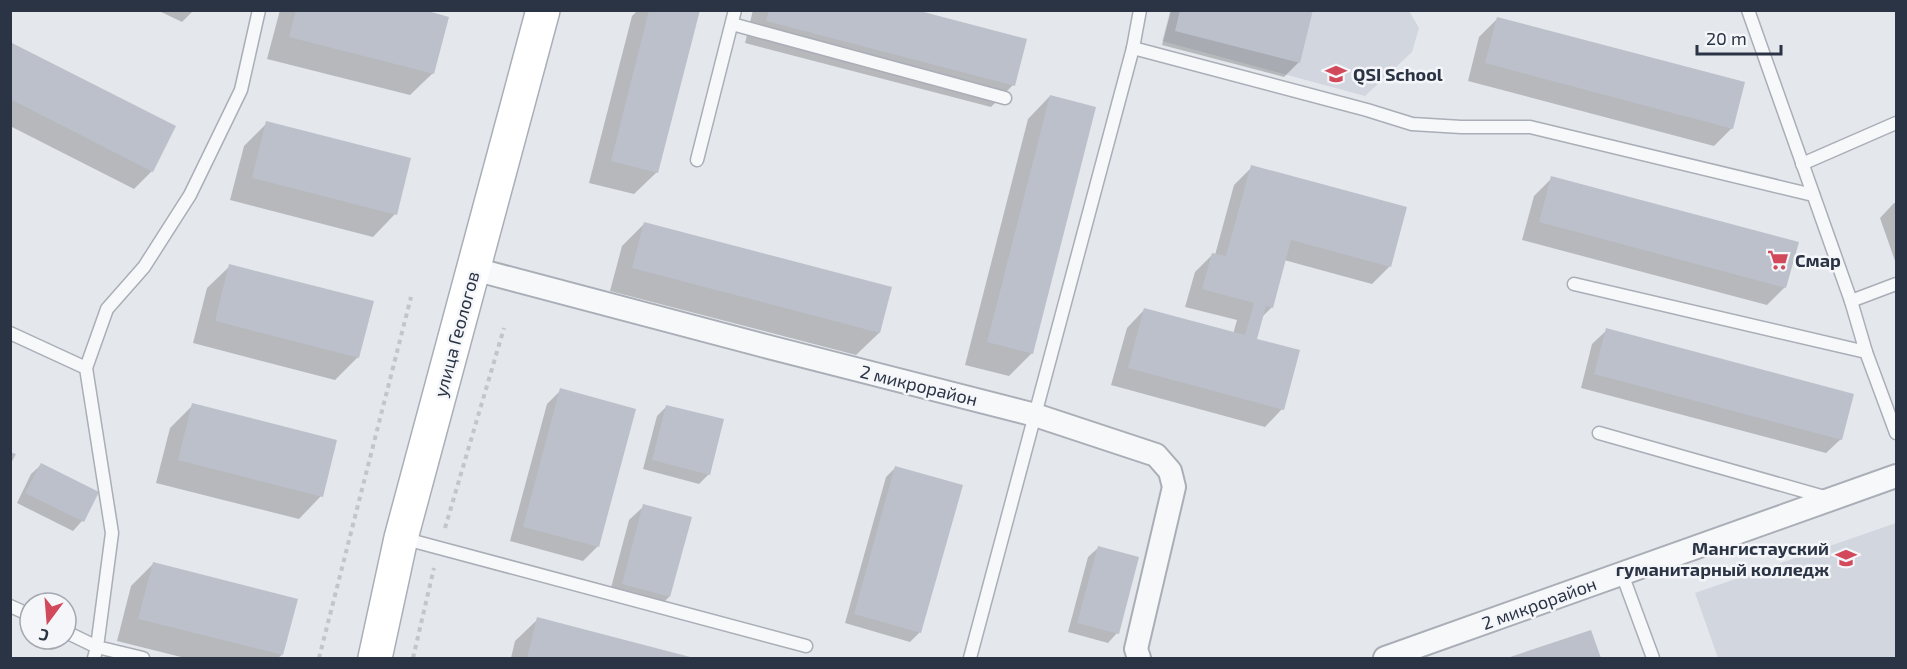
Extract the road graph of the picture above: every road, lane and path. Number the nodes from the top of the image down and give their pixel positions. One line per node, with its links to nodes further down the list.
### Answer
1 (259, 10): 21 (lane)
2 (543, 10): 13 (street, улица Геологов)
3 (735, 10): 6 (lane)
4 (1140, 10): 7 (lane)
5 (1748, 10): 11 (lane)
6 (732, 24): 8 (lane); 10 (lane)
7 (1132, 48): 12 (lane); 22 (lane)
8 (1005, 98)
9 (1896, 123): 11 (lane)
10 (697, 160)
11 (1802, 164): 12 (lane)
12 (1813, 195): 17 (lane)
13 (474, 269): 22 (street, 2 микрорайон); 27 (street, улица Геологов)
14 (1574, 284): 20 (lane)
15 (1896, 284): 17 (lane)
16 (411, 297): 34 (path)
17 (1851, 301): 20 (lane)
18 (504, 328): 28 (path)
19 (10, 333): 21 (lane)
20 (1866, 352): 24 (lane)
21 (86, 368): 32 (lane)
22 (1035, 415): 37 (lane); 38 (street, 2 микрорайон)
23 (1599, 433): 26 (lane)
24 (1896, 433)
25 (1896, 476): 26 (street, 2 микрорайон)
26 (1832, 499): 29 (street, 2 микрорайон)
27 (401, 538): 28 (lane); 35 (street, улица Геологов)
28 (439, 547): 31 (lane); 36 (path)
29 (1622, 574): 39 (street, 2 микрорайон); 40 (lane)
30 (78, 640): 32 (lane)
31 (806, 646)
32 (95, 652): 33 (lane)
33 (143, 658)
34 (319, 658)
35 (375, 658)
36 (413, 658)
37 (970, 658)
38 (1139, 658)
39 (1385, 658)
40 (1653, 658)

